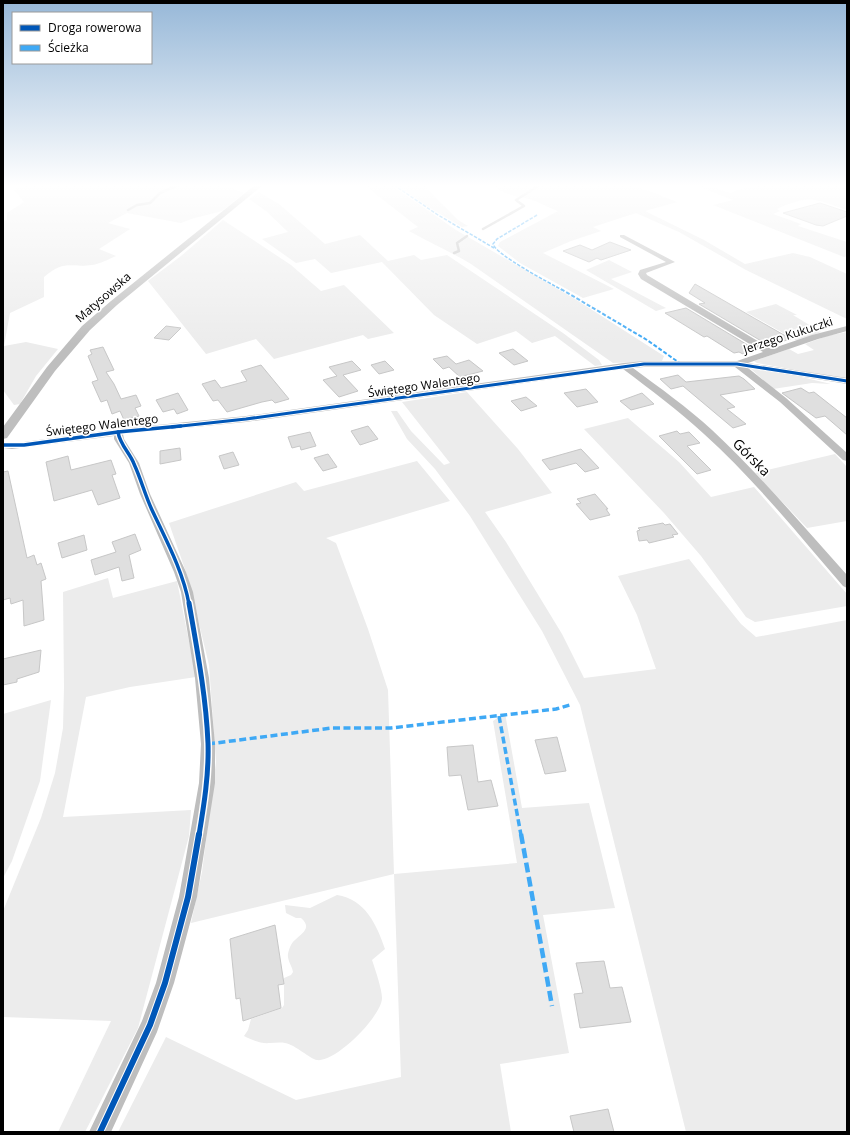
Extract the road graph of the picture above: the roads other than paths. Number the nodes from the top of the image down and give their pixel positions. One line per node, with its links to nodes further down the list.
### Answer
1 (194, 238): 9 (street, Matysowska)
2 (626, 238): 4 (street)
3 (847, 328): 4 (street, Jerzego Kukuczki)
4 (771, 353): 5 (street, Jerzego Kukuczki)
5 (737, 364): 6 (street, Świętego Walentego); 7 (street, Świętego Walentego); 11 (street)
6 (624, 366): 8 (street, Świętego Walentego); 12 (street, Górska)
7 (847, 381)
8 (118, 432): 10 (street, Świętego Walentego); 13 (street)
9 (3, 435)
10 (3, 444)
11 (847, 458)
12 (847, 584)
13 (100, 1132)

